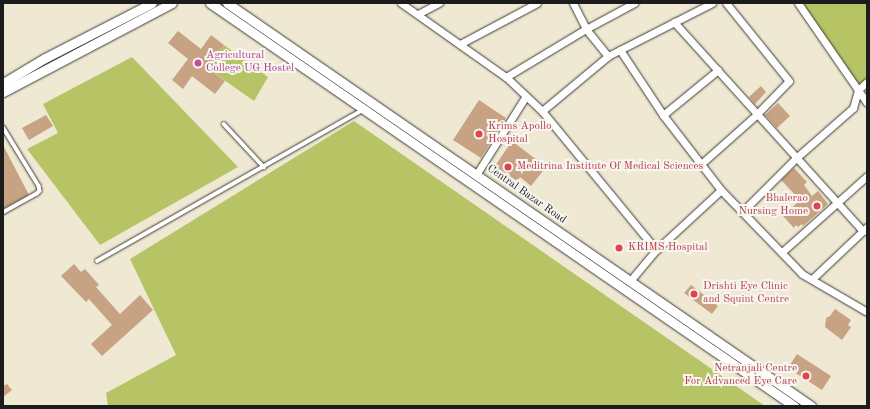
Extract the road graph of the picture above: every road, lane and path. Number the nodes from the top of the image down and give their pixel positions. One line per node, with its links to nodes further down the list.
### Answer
1 (152, 3): 22 (main road)
2 (172, 3): 24 (main road)
3 (210, 3): 27 (main road, Central Bazar Road)
4 (227, 3): 36 (main road, Central Bazar Road)
5 (401, 3): 13 (street)
6 (439, 3): 13 (street)
7 (537, 3): 16 (street)
8 (573, 3): 15 (street)
9 (634, 3): 15 (street)
10 (712, 3): 14 (street)
11 (726, 3): 30 (street)
12 (798, 3): 23 (street)
13 (418, 14): 16 (street)
14 (674, 22): 17 (street); 19 (street)
15 (586, 29): 18 (street); 20 (street)
16 (460, 44): 20 (street)
17 (620, 50): 18 (street); 29 (street)
18 (608, 56): 28 (street)
19 (718, 70): 29 (street); 30 (street)
20 (506, 77): 25 (street)
21 (867, 82): 23 (street)
22 (3, 83)
23 (858, 90): 26 (street); 33 (street)
24 (3, 92)
25 (526, 96): 28 (street); 36 (street)
26 (867, 103)
27 (364, 110): 35 (lane); 49 (main road, Central Bazar Road)
28 (542, 111): 43 (street)
29 (663, 115): 34 (street)
30 (756, 115): 33 (street); 34 (street)
31 (224, 124): 35 (lane)
32 (3, 128): 41 (lane)
33 (796, 158): 39 (street); 40 (street)
34 (701, 164): 38 (street)
35 (264, 166): 45 (lane)
36 (476, 175): 47 (main road, Central Bazar Road)
37 (867, 176): 39 (street)
38 (721, 190): 40 (street); 43 (street)
39 (838, 203): 42 (street); 44 (street)
40 (742, 212): 44 (street)
41 (3, 213)
42 (865, 229): 46 (street)
43 (656, 250): 47 (street)
44 (782, 252): 46 (street)
45 (97, 261)
46 (812, 279): 48 (street)
47 (630, 281): 50 (main road, Central Bazar Road)
48 (867, 312)
49 (794, 406)
50 (811, 406)

